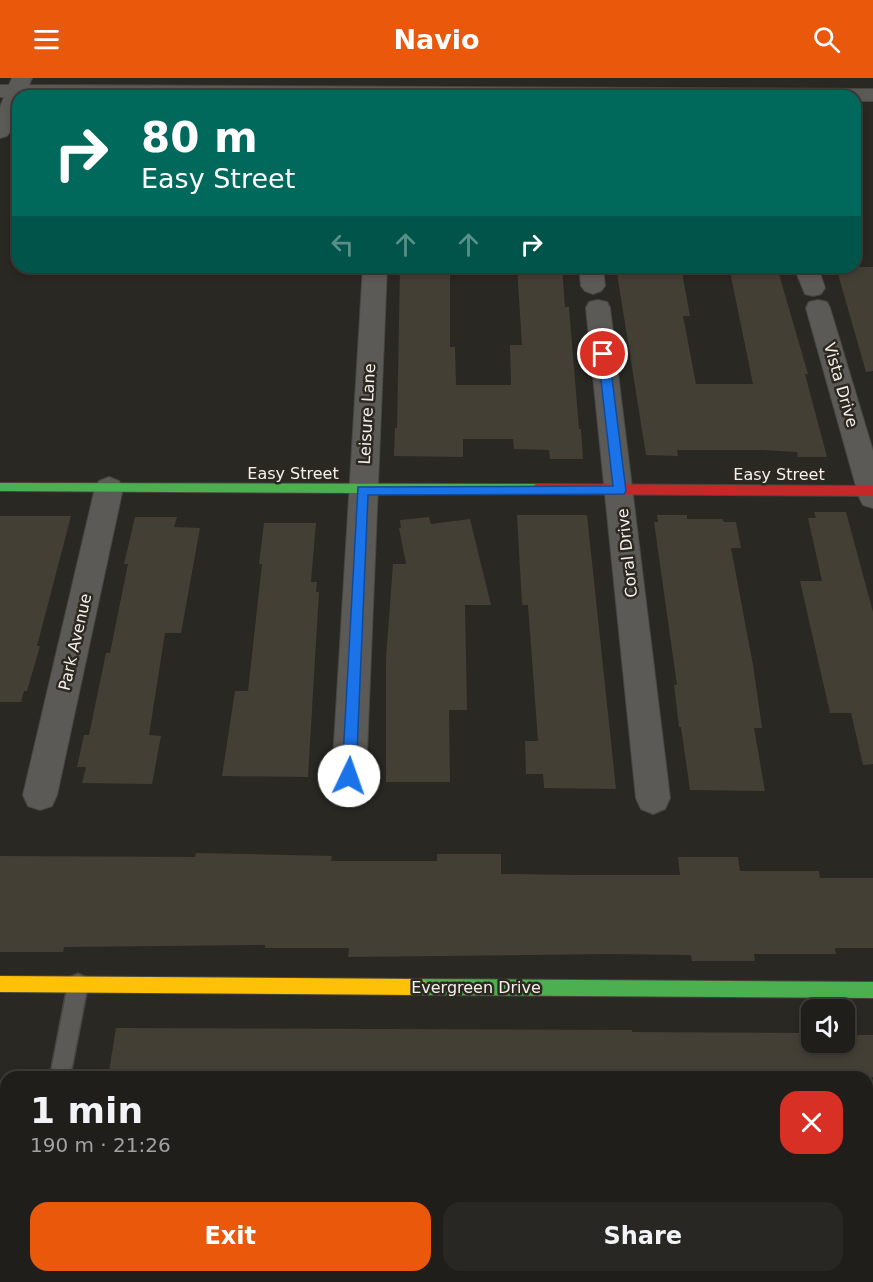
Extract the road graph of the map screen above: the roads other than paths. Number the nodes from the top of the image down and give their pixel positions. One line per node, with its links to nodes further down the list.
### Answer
1 (204, 85): 2 (street); 3 (street)
2 (13, 87)
3 (384, 89): 4 (street)
4 (569, 89): 6 (street)
5 (12, 90): 7 (street)
6 (752, 90)
7 (0, 132)
8 (375, 273): 13 (street, Leisure Lane)
9 (594, 287): 14 (street, Coral Drive)
10 (812, 288): 15 (street, Vista Drive)
11 (0, 487): 12 (street, Easy Street)
12 (109, 488): 13 (street, Easy Street); 17 (street, Park Avenue)
13 (362, 490): 14 (street, Easy Street); 16 (street, Leisure Lane)
14 (620, 491): 15 (street, Easy Street); 18 (street, Coral Drive)
15 (872, 493)
16 (349, 776)
17 (40, 795)
18 (653, 798)
19 (0, 984): 20 (street, Evergreen Drive)
20 (78, 984): 21 (street, Evergreen Drive); 22 (lane)
21 (873, 990)
22 (61, 1071)

